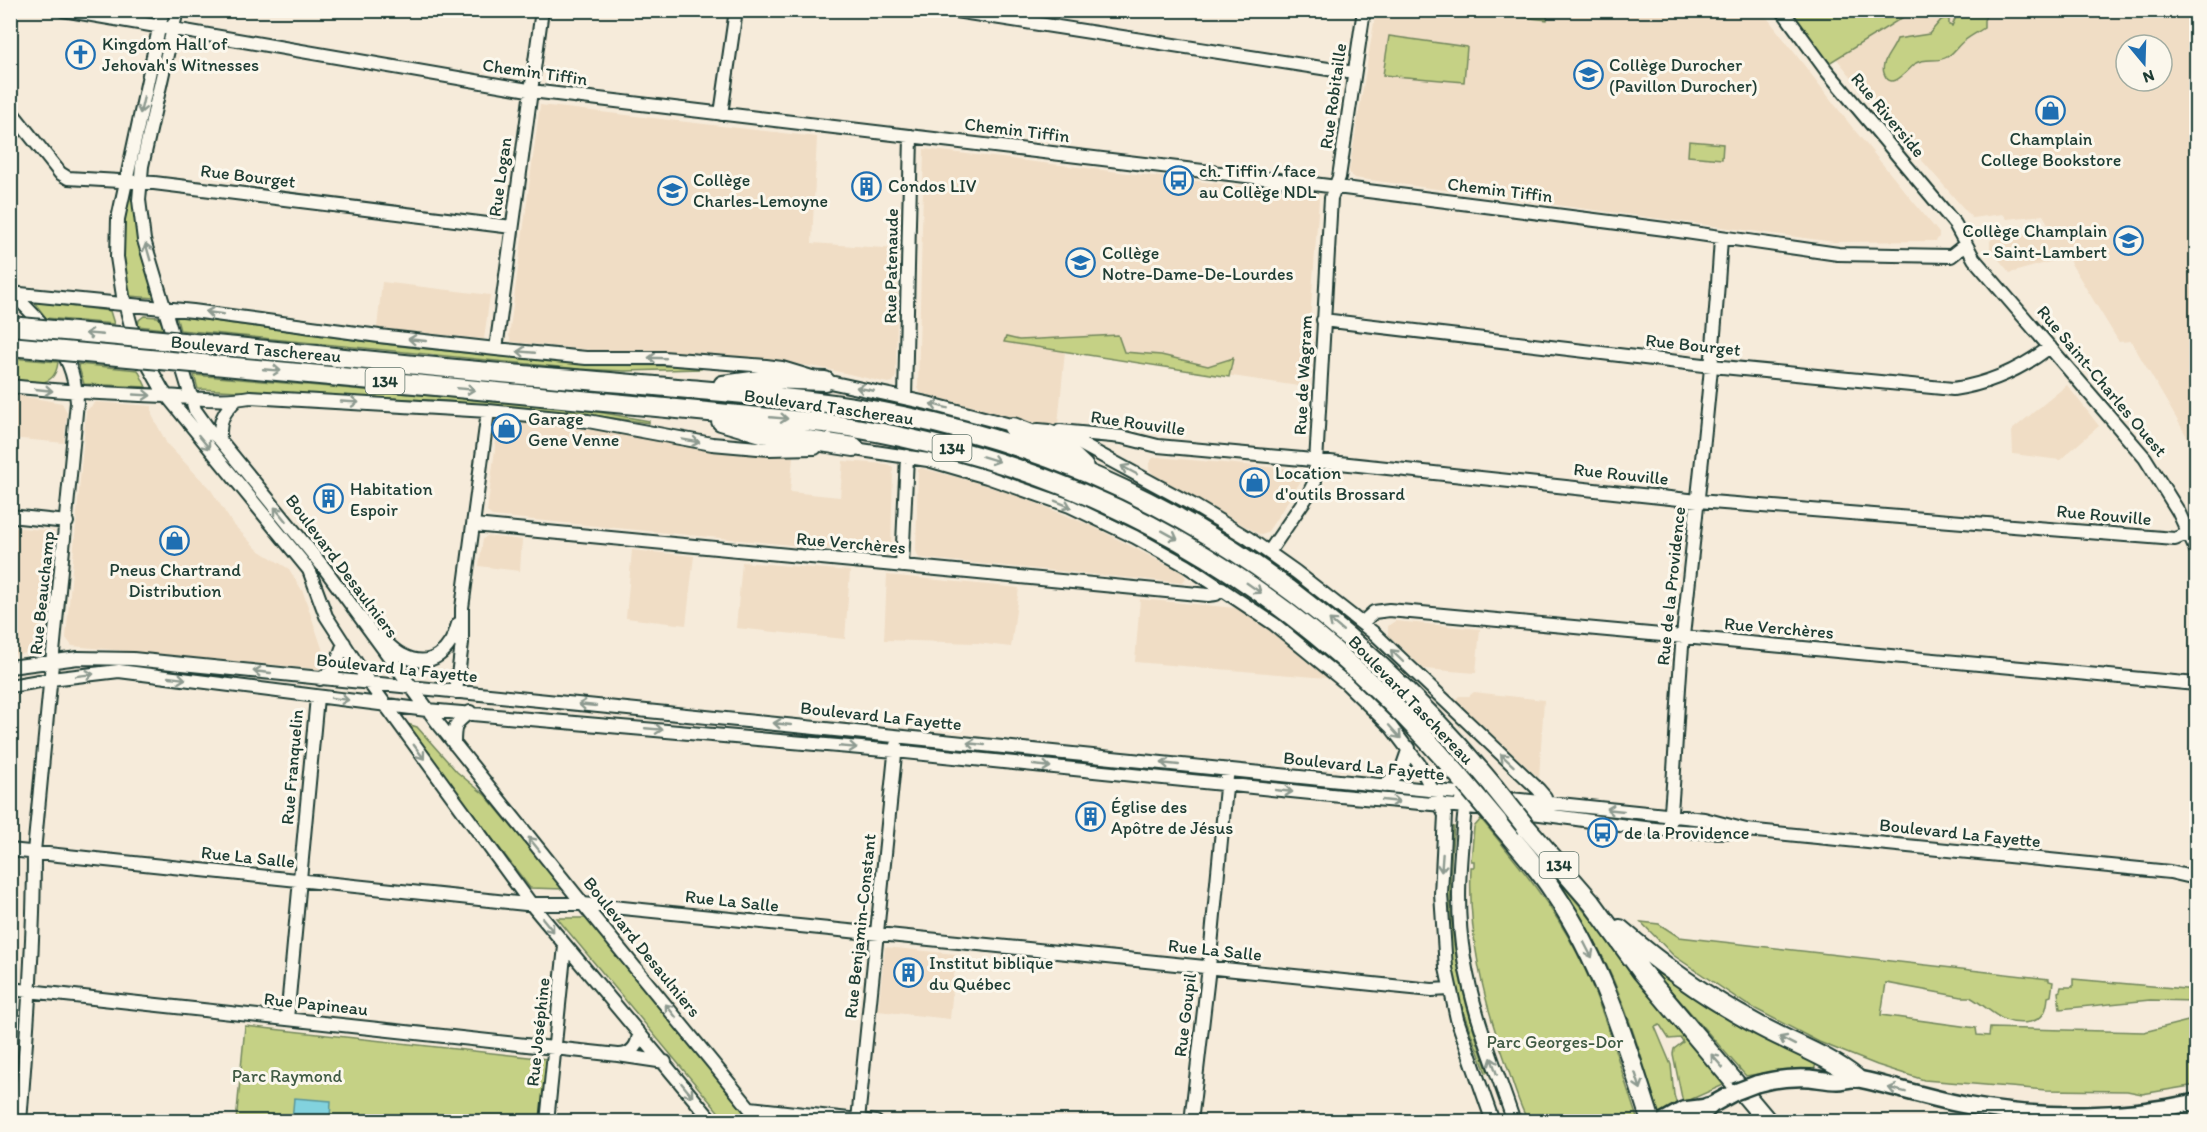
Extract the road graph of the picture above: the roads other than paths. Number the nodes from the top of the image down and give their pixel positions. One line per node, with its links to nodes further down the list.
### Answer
1 (63, 10): 9 (street, Chemin Tiffin)
2 (163, 10): 9 (street, Boulevard Desaulniers)
3 (177, 10): 10 (street, Boulevard Desaulniers)
4 (542, 10): 12 (street, Rue Logan)
5 (736, 10): 14 (street)
6 (949, 10): 11 (street)
7 (1364, 10): 11 (street, Rue Robitaille)
8 (1782, 10): 21 (street, Rue Riverside)
9 (160, 27): 10 (street, Chemin Tiffin); 16 (street, Boulevard Desaulniers, one-way to 16)
10 (174, 29): 12 (street, Chemin Tiffin); 17 (street, Boulevard Desaulniers)
11 (1354, 73): 18 (street, Rue Robitaille)
12 (530, 91): 14 (street, Chemin Tiffin); 19 (street, Rue Logan)
13 (10, 110): 16 (street, Rue Bourget)
14 (721, 114): 15 (street, Chemin Tiffin)
15 (911, 136): 18 (street, Chemin Tiffin); 37 (street, Rue Patenaude)
16 (125, 181): 17 (street, Rue Bourget); 23 (street, Boulevard Desaulniers)
17 (140, 182): 19 (street, Rue Bourget); 24 (street, Boulevard Desaulniers, one-way to 17)
18 (1336, 187): 20 (street, Chemin Tiffin); 25 (street, Rue de Wagram)
19 (512, 227): 29 (street, Rue Logan)
20 (1721, 238): 21 (street, Chemin Tiffin); 30 (street, Rue de la Providence)
21 (1966, 244): 28 (street, Rue Saint-Charles Ouest)
22 (12, 293): 23 (street, Boulevard Taschereau); 34 (street, Rue Beauchamp)
23 (124, 305): 24 (street, Boulevard Taschereau); 35 (street, Boulevard Desaulniers)
24 (164, 308): 29 (street, Boulevard Taschereau, one-way to 24); 36 (street, Boulevard Desaulniers)
25 (1323, 320): 30 (street, Rue Bourget); 46 (street, Rue de Wagram)
26 (10, 326): 33 (highway, Boulevard Taschereau / 134, one-way to 26, bridge)
27 (10, 346): 39 (highway, Boulevard Taschereau / 134, one-way to 39, bridge)
28 (2050, 347): 30 (street, Rue Bourget); 52 (street, Rue Saint-Charles Ouest)
29 (496, 349): 31 (street, Boulevard Taschereau, one-way to 29)
30 (1712, 366): 48 (street, Rue de la Providence)
31 (825, 381): 33 (highway); 37 (street, Boulevard Taschereau, one-way to 31)
32 (10, 386): 34 (street, Boulevard Taschereau, one-way to 34)
33 (689, 390): 47 (highway, Boulevard Taschereau / 134)
34 (76, 392): 35 (street, Boulevard Taschereau, one-way to 35); 50 (street, Rue Beauchamp)
35 (167, 396): 36 (street, Boulevard Taschereau); 61 (street, Boulevard Desaulniers, one-way to 61)
36 (191, 398): 38 (street, Boulevard Taschereau); 43 (street, Boulevard Desaulniers)
37 (905, 398): 41 (street, Boulevard Taschereau, one-way to 37)
38 (237, 399): 40 (street, Boulevard Taschereau, one-way to 40); 43 (street)
39 (679, 408): 44 (highway); 82 (highway, Boulevard Taschereau / 134, one-way to 82)
40 (488, 411): 44 (street, Boulevard Taschereau, one-way to 44); 51 (street)
41 (1013, 427): 42 (street, Boulevard Taschereau); 47 (highway)
42 (1049, 431): 46 (street, Rue Rouville); 54 (street, Boulevard Taschereau, one-way to 42)
43 (220, 440): 59 (street, Boulevard Desaulniers, one-way to 43)
44 (854, 447): 45 (street, Boulevard Taschereau)
45 (907, 456): 55 (street); 56 (street, Boulevard Taschereau, one-way to 56)
46 (1317, 460): 48 (street, Rue Rouville); 54 (street, Rue de Wagram)
47 (1094, 476): 96 (highway, Boulevard Taschereau / 134, one-way to 47, bridge)
48 (1698, 501): 52 (street, Rue Rouville); 60 (street, Rue de la Providence)
49 (10, 516): 50 (street)
50 (67, 522): 62 (street, Rue Beauchamp)
51 (474, 525): 55 (street, Rue Verchères); 57 (street)
52 (2189, 533): 53 (street, Rue Saint-Charles Ouest)
53 (2196, 550)
54 (1269, 552): 58 (street, Boulevard Taschereau)
55 (902, 566): 56 (street, Rue Verchères)
56 (1222, 588): 77 (street, Boulevard Taschereau, one-way to 77)
57 (462, 608): 59 (street); 70 (street)
58 (1362, 623): 60 (street, Rue Verchères); 86 (street, Boulevard Taschereau, one-way to 58)
59 (367, 627): 69 (street, Boulevard Desaulniers)
60 (1683, 638): 67 (street, Rue Verchères); 87 (street, Rue de la Providence)
61 (344, 643): 65 (street); 66 (street, Boulevard Desaulniers)
62 (53, 662): 63 (street, Boulevard La Fayette); 64 (street, Rue Beauchamp); 65 (street, Boulevard La Fayette, one-way to 62)
63 (10, 668)
64 (51, 679): 68 (street, Boulevard La Fayette); 71 (street, Boulevard La Fayette, one-way to 71); 91 (street, Rue Beauchamp)
65 (320, 679): 66 (street, Boulevard La Fayette)
66 (368, 681): 69 (street, Boulevard La Fayette); 72 (street, Boulevard Desaulniers)
67 (2196, 684)
68 (10, 686)
69 (409, 686): 70 (street, Boulevard La Fayette); 73 (street, Boulevard Desaulniers)
70 (456, 692): 75 (street, Boulevard La Fayette, one-way to 70)
71 (317, 696): 72 (street, Boulevard La Fayette, one-way to 72); 95 (street, Rue Franquelin)
72 (384, 705): 73 (street, Boulevard La Fayette); 97 (street, Boulevard Desaulniers, one-way to 97)
73 (427, 710): 74 (street, Boulevard La Fayette); 76 (street, Boulevard Desaulniers)
74 (470, 712): 76 (street); 78 (street, Boulevard La Fayette, one-way to 78)
75 (897, 736): 78 (street, Rue Benjamin-Constant); 79 (street, Boulevard La Fayette, one-way to 75)
76 (454, 744): 98 (street, Boulevard Desaulniers, one-way to 76)
77 (1408, 748): 81 (street); 83 (street, Boulevard Taschereau)
78 (895, 751): 80 (street, Boulevard La Fayette, one-way to 80); 99 (street, Rue Benjamin-Constant)
79 (1228, 770): 80 (street, Rue Goupil); 81 (street, Boulevard La Fayette)
80 (1226, 784): 84 (street, Boulevard La Fayette, one-way to 84); 101 (street, Rue Goupil)
81 (1384, 786): 83 (street, Boulevard La Fayette)
82 (1460, 789): 83 (street, Boulevard La Fayette); 85 (street); 86 (street, Boulevard La Fayette); 116 (highway, Boulevard Taschereau / 134, one-way to 116, bridge)
83 (1433, 790): 84 (street, Boulevard Taschereau)
84 (1441, 806): 85 (street, Boulevard La Fayette); 103 (street, one-way to 103)
85 (1464, 807): 86 (street, Boulevard La Fayette); 118 (street, one-way to 85)
86 (1545, 808): 87 (street, Boulevard La Fayette, one-way to 86); 88 (street, Boulevard La Fayette)
87 (1671, 815): 88 (street, Rue de la Providence); 89 (street, Boulevard La Fayette)
88 (1669, 830): 89 (street, Boulevard La Fayette)
89 (1746, 830): 93 (street, Boulevard La Fayette)
90 (10, 850): 91 (street, Rue La Salle)
91 (34, 852): 95 (street, Rue La Salle); 104 (street, Rue Beauchamp)
92 (2196, 870): 93 (street, Boulevard La Fayette)
93 (2170, 872): 94 (street, Boulevard La Fayette)
94 (2196, 878)
95 (299, 880): 97 (street, Rue La Salle); 105 (street, Rue Franquelin)
96 (1592, 903): 110 (highway, one-way to 96); 127 (highway, Boulevard Taschereau, one-way to 96)
97 (531, 904): 98 (street, Rue La Salle); 100 (street, Boulevard Desaulniers, one-way to 100)
98 (583, 904): 99 (street, Rue La Salle); 113 (street, Boulevard Desaulniers, one-way to 98)
99 (877, 934): 101 (street, Rue La Salle); 117 (street, Rue Benjamin-Constant)
100 (565, 946): 106 (street, Boulevard Desaulniers); 107 (street, Rue Joséphine)
101 (1209, 967): 103 (street, Rue La Salle); 124 (street, Rue Goupil)
102 (10, 989): 104 (street, Rue Papineau)
103 (1449, 989): 125 (street)
104 (30, 991): 105 (street, Rue Papineau); 119 (street, Rue Beauchamp)
105 (287, 1019): 107 (street, Rue Papineau)
106 (639, 1033): 108 (street); 109 (street, Boulevard Desaulniers)
107 (555, 1048): 108 (street, Rue Papineau); 120 (street, Rue Joséphine)
108 (618, 1055): 109 (street, Rue Papineau)
109 (665, 1062): 121 (street, Boulevard Desaulniers, one-way to 121)
110 (1856, 1078): 112 (main road, bridge); 115 (main road, one-way to 110)
111 (2196, 1102): 114 (main road)
112 (1707, 1107): 116 (main road); 126 (highway)
113 (750, 1108): 117 (street); 122 (street, Boulevard Desaulniers)
114 (2131, 1112): 115 (main road); 128 (main road)
115 (2097, 1118)
116 (1654, 1119)
117 (858, 1120): 123 (street)
118 (1514, 1121)
119 (20, 1122)
120 (547, 1122)
121 (713, 1122)
122 (761, 1122)
123 (876, 1122)
124 (1191, 1122)
125 (1493, 1122)
126 (1689, 1122)
127 (1768, 1122)
128 (2153, 1122)

